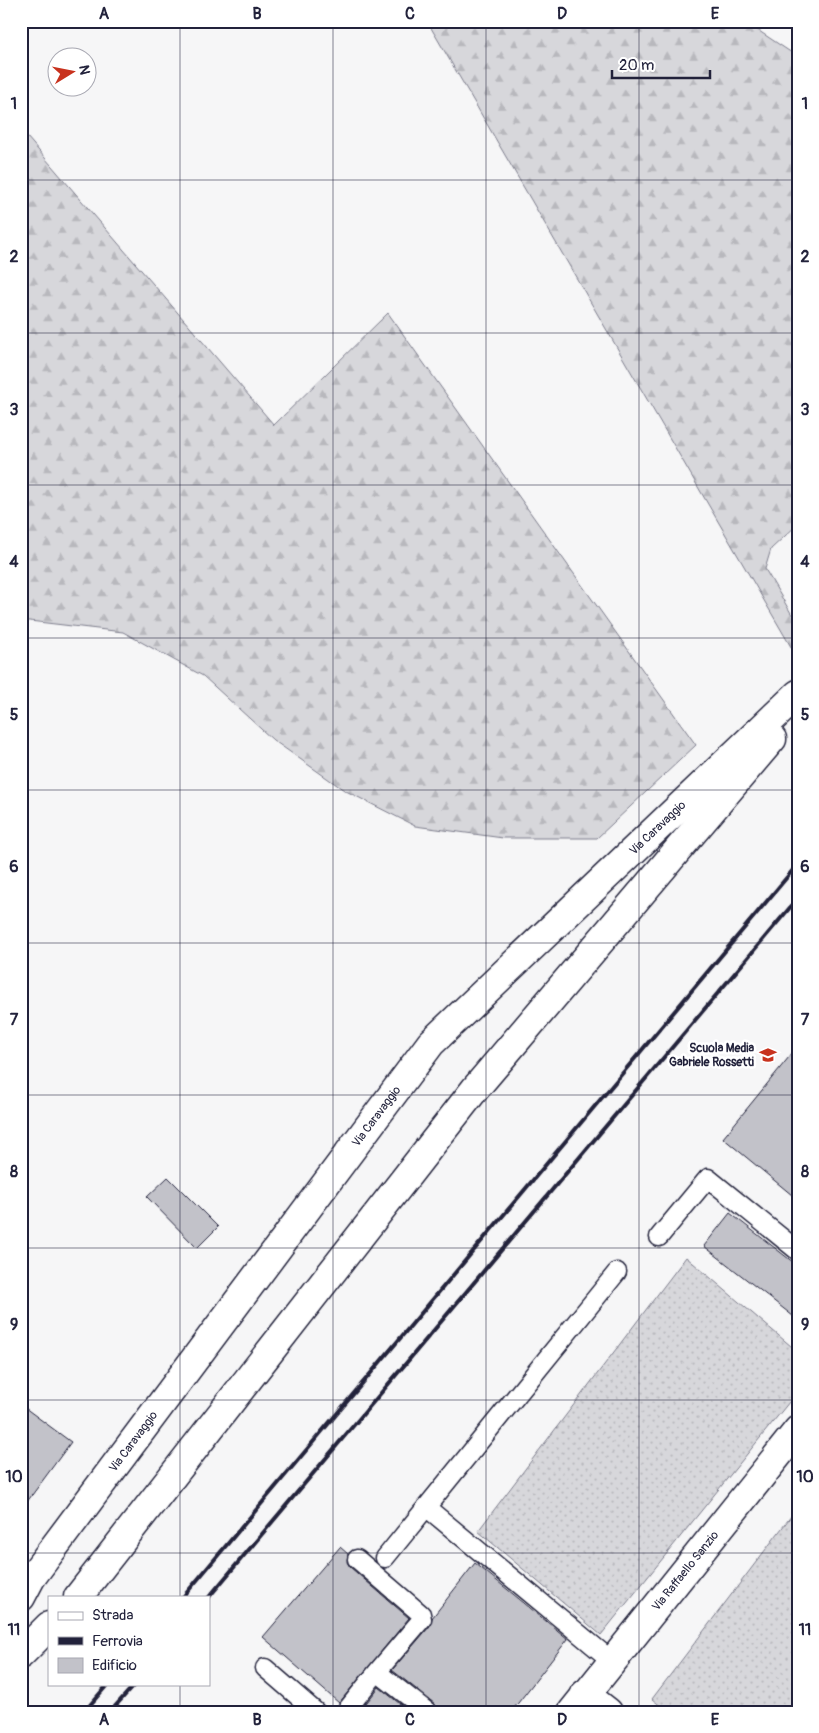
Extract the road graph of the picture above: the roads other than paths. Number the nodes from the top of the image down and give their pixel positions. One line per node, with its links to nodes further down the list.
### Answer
1 (798, 694): 11 (street, Via Caravaggio)
2 (798, 709): 10 (street)
3 (659, 1237): 4 (lane)
4 (798, 1251)
5 (617, 1272): 7 (lane)
6 (798, 1430): 14 (street, Via Raffaello Sanzio)
7 (426, 1507): 8 (lane); 14 (lane)
8 (385, 1558)
9 (357, 1559): 16 (lane)
10 (79, 1596)
11 (21, 1597)
12 (48, 1627): 13 (street)
13 (21, 1654)
14 (612, 1662): 17 (street, Via Raffaello Sanzio)
15 (265, 1668): 18 (lane)
16 (377, 1672): 19 (lane); 20 (lane)
17 (579, 1703): 21 (street)
18 (316, 1712)
19 (345, 1712)
20 (428, 1712)
21 (608, 1712)

